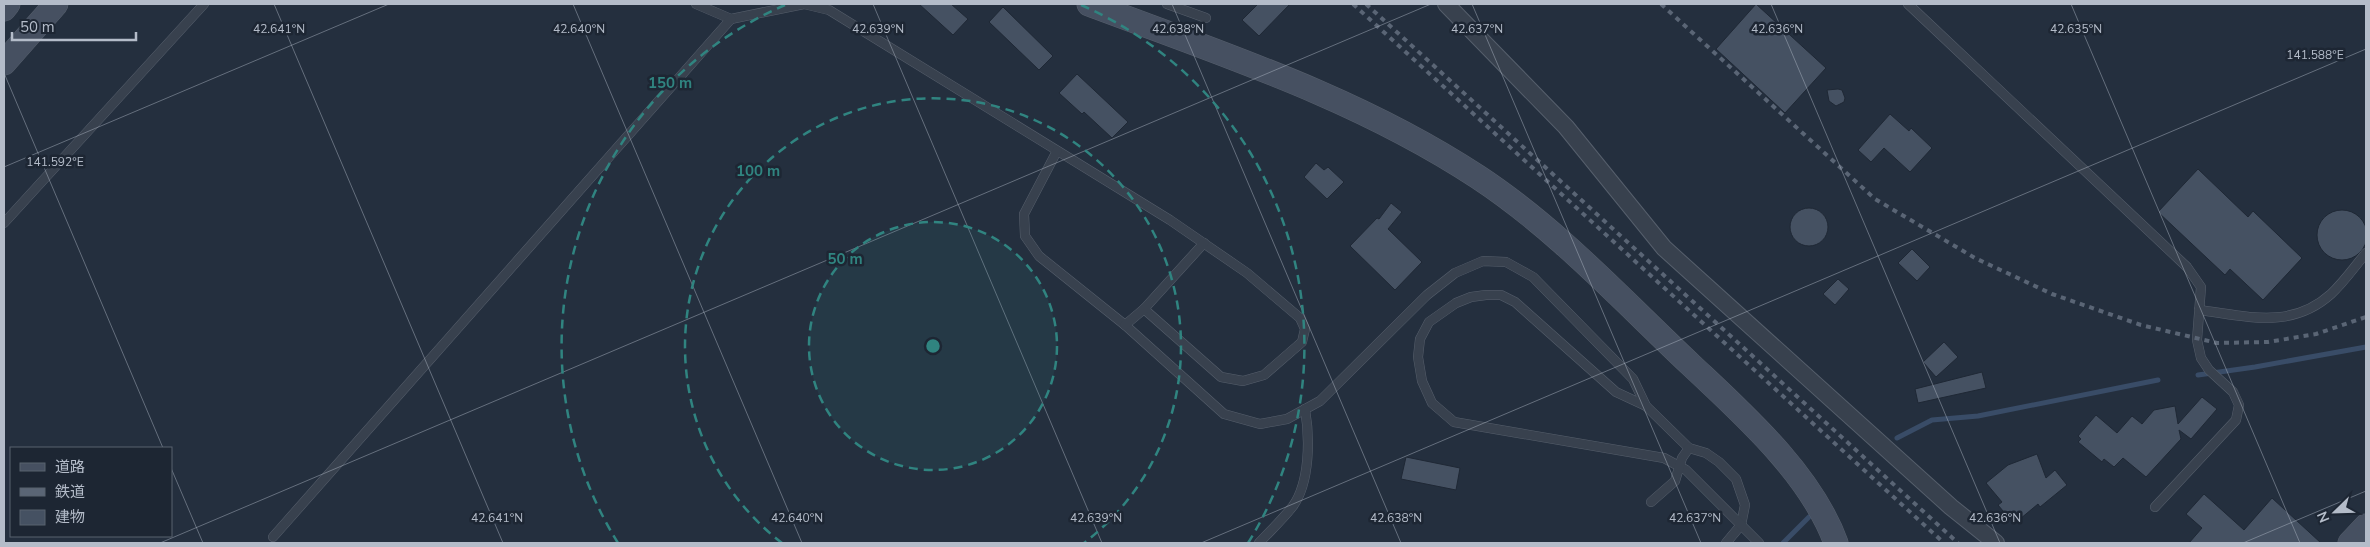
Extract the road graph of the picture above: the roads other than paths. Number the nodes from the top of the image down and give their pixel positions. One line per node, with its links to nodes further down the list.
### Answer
1 (8, 4): 9 (street)
2 (56, 4): 12 (street)
3 (204, 4): 14 (lane)
4 (696, 4): 11 (lane)
5 (1089, 4): 32 (street)
6 (1167, 4): 10 (lane)
7 (1446, 4): 33 (street)
8 (1908, 4): 18 (lane)
9 (4, 9)
10 (1206, 18)
11 (732, 19): 13 (lane); 28 (lane)
12 (4, 63)
13 (1057, 151): 15 (lane); 19 (lane)
14 (4, 223)
15 (1204, 243): 17 (lane); 17 (lane)
16 (2366, 253): 18 (lane)
17 (1144, 309): 19 (lane)
18 (2199, 310): 25 (lane)
19 (1125, 325): 21 (lane)
20 (1646, 406): 21 (lane); 22 (lane); 23 (lane)
21 (1305, 409): 30 (lane)
22 (1689, 448): 23 (lane); 26 (lane)
23 (1679, 465): 24 (lane); 26 (lane)
24 (1651, 502)
25 (2155, 507)
26 (1741, 525): 29 (lane); 31 (lane)
27 (2366, 526): 34 (street)
28 (273, 537)
29 (1757, 541)
30 (1259, 543)
31 (1726, 543)
32 (1836, 543)
33 (1996, 543)
34 (2350, 543)

